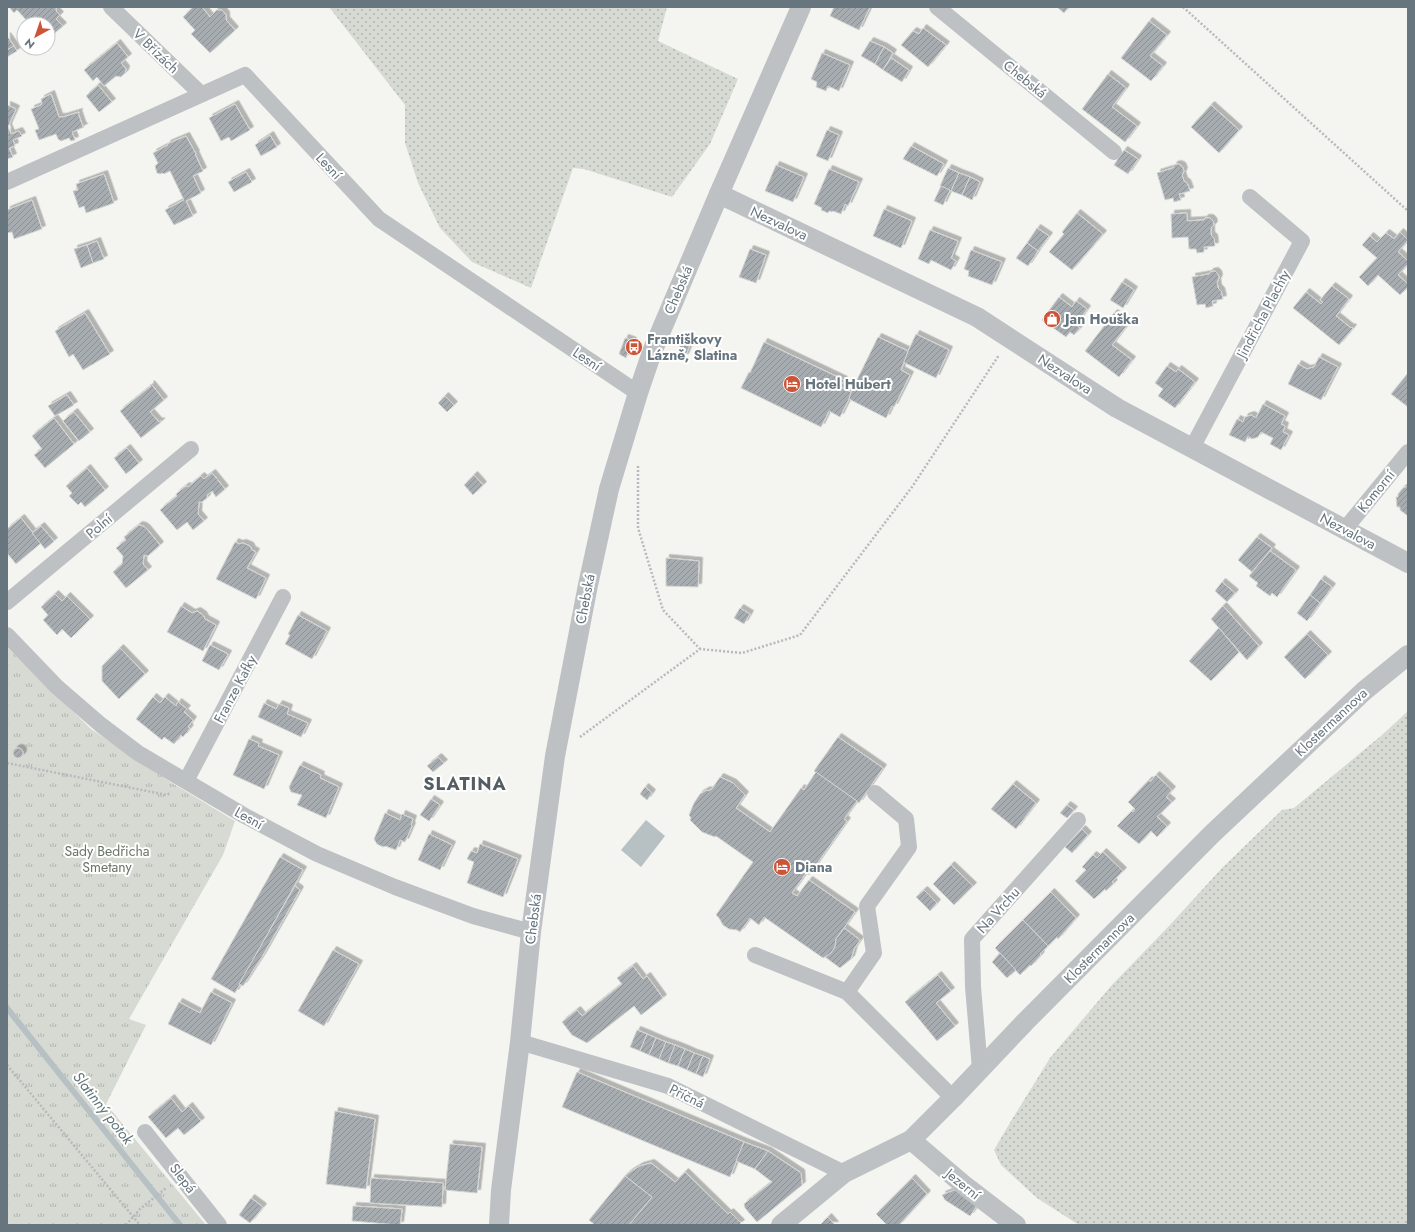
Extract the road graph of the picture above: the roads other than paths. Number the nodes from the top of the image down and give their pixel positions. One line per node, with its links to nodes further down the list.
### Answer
1 (111, 7): 4 (street, V Břízách)
2 (801, 7): 7 (street, Chebská)
3 (937, 7): 5 (street, Chebská)
4 (201, 94): 6 (street, Lesní); 9 (street, Lesní)
5 (1114, 152)
6 (7, 182)
7 (719, 194): 9 (street, Chebská); 10 (street, Nezvalova)
8 (1250, 197): 10 (street, Jindřicha Plachty)
9 (638, 393): 22 (street, Chebská)
10 (1192, 448): 13 (street, Nezvalova)
11 (191, 449): 16 (street, Polní)
12 (1408, 452): 13 (street, Komorní)
13 (1345, 529): 14 (street, Nezvalova)
14 (1408, 563)
15 (283, 597): 19 (street, Franze Kafky)
16 (7, 602)
17 (7, 635): 19 (street, Lesní)
18 (1408, 655): 26 (street, Klostermannova)
19 (186, 781): 22 (street, Lesní)
20 (875, 793): 24 (street)
21 (1078, 820): 26 (street, Na Vrchu)
22 (531, 932): 25 (street, Chebská)
23 (755, 955): 24 (street)
24 (847, 992): 27 (street)
25 (520, 1042): 30 (street, Příčná); 32 (street, Chebská)
26 (980, 1069): 27 (street, Klostermannova)
27 (953, 1098): 29 (street, Klostermannova)
28 (146, 1132): 31 (street, Slepá)
29 (911, 1140): 30 (street, Klostermannova); 34 (street, Jezerní)
30 (844, 1173): 33 (street, Klostermannova)
31 (219, 1225)
32 (499, 1225)
33 (781, 1225)
34 (1016, 1225)

